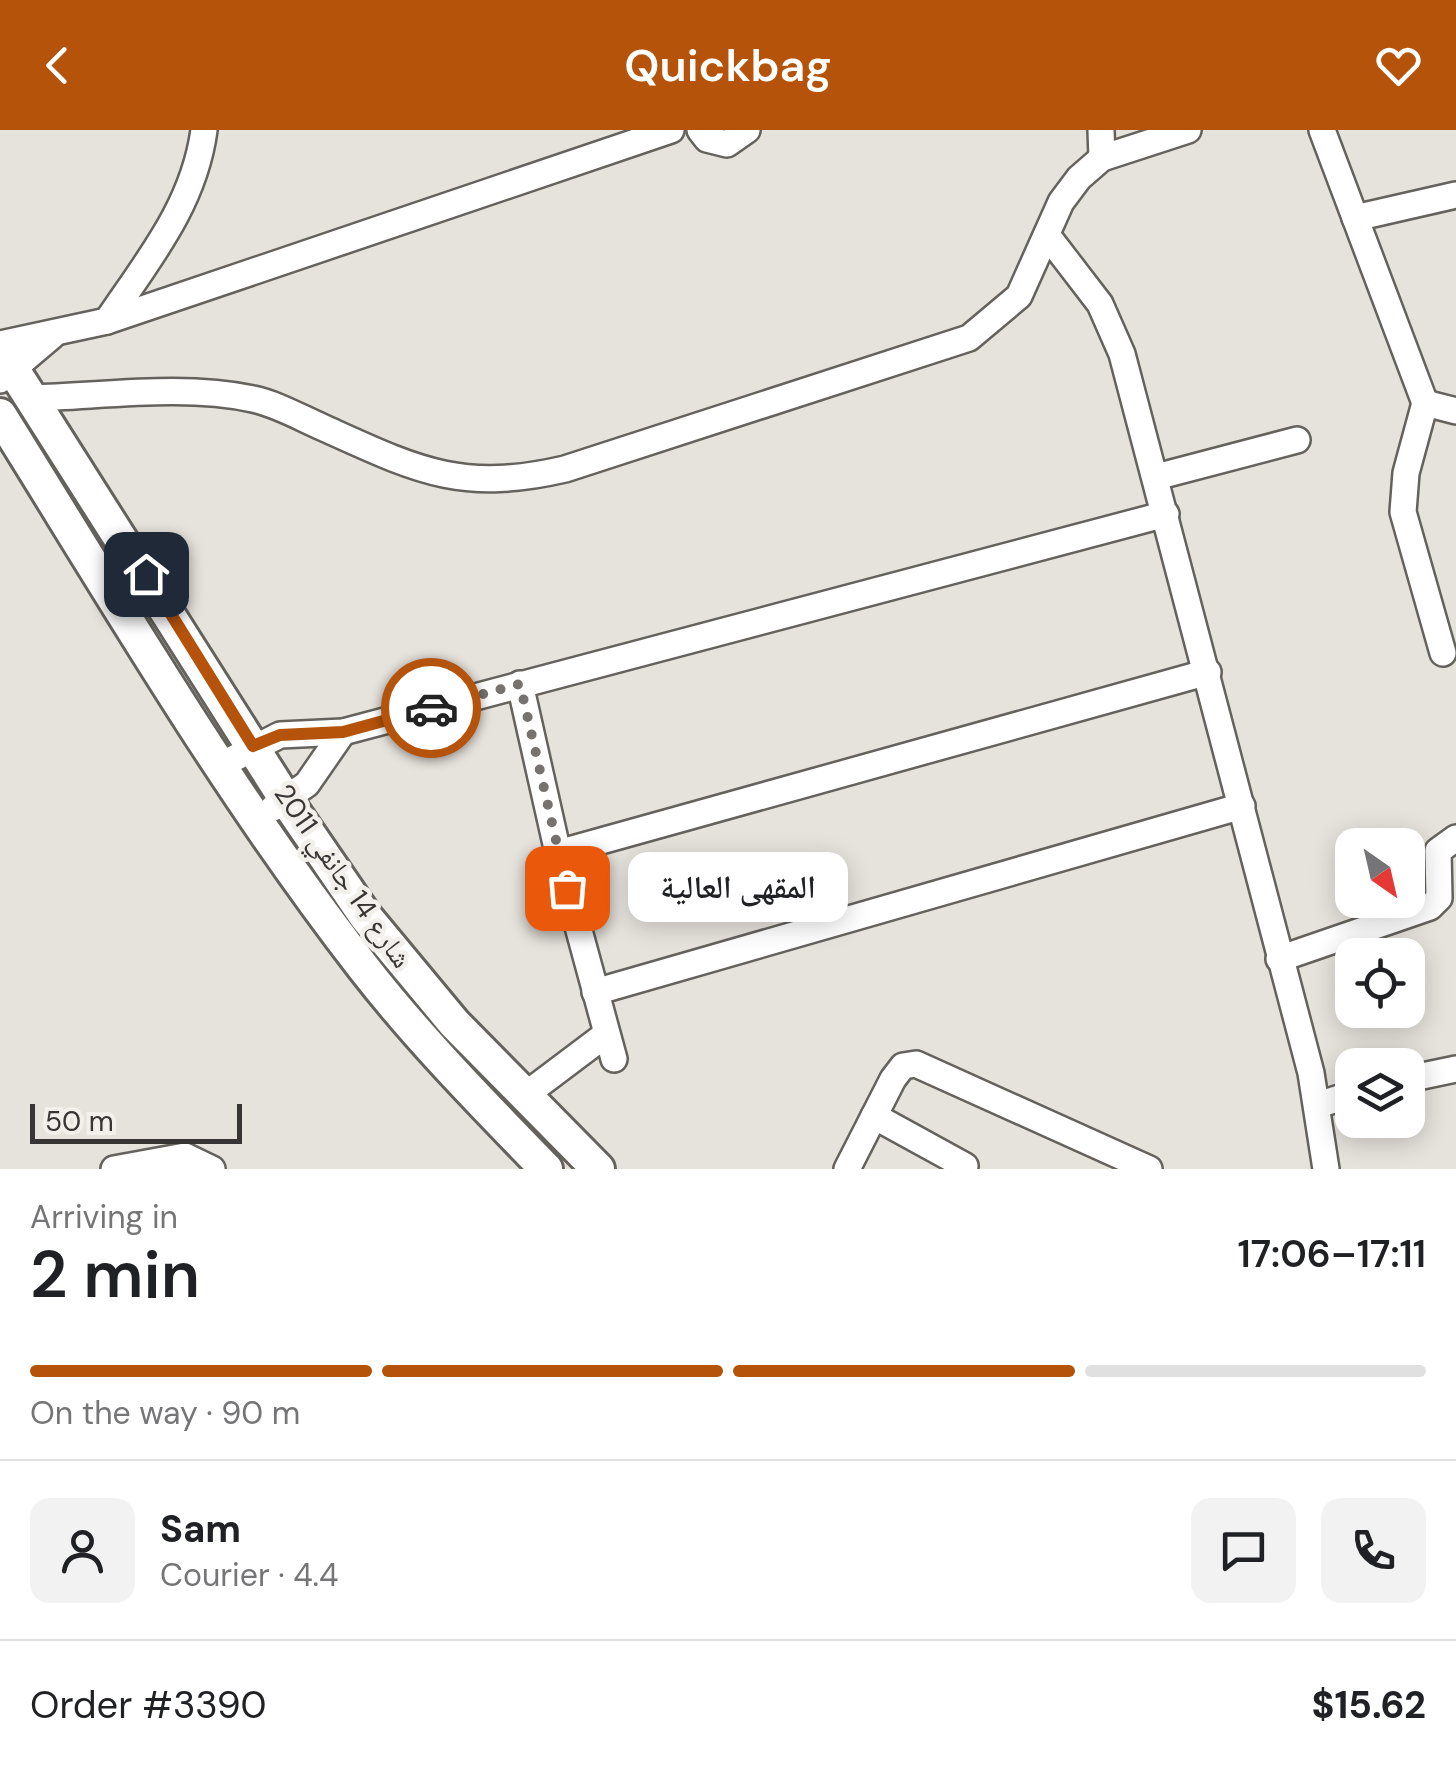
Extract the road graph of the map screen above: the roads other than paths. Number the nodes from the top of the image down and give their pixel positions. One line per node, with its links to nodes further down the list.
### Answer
1 (204, 130): 12 (street)
2 (671, 130): 12 (street)
3 (700, 130): 4 (street)
4 (747, 130)
5 (1102, 130): 8 (street)
6 (1188, 130): 8 (street)
7 (1322, 130): 10 (street)
8 (1102, 158): 11 (street)
9 (1456, 196): 10 (street)
10 (1355, 218): 14 (street)
11 (1047, 235): 13 (street); 18 (street)
12 (107, 321): 13 (street)
13 (9, 368): 24 (main road, شارع 14 جانفي 2011)
14 (1424, 403): 15 (street); 20 (street)
15 (1456, 411)
16 (0, 416): 25 (main road, شارع 14 جانفي 2011)
17 (1297, 440): 18 (street)
18 (1156, 476): 19 (street)
19 (1166, 514): 21 (street); 22 (street)
20 (1442, 653)
21 (1208, 672): 27 (street); 30 (street)
22 (520, 684): 23 (street); 30 (street)
23 (343, 732): 24 (street); 26 (street)
24 (253, 746): 25 (street); 26 (main road, شارع 14 جانفي 2011)
25 (222, 765): 28 (main road, شارع 14 جانفي 2011)
26 (286, 800): 28 (street); 35 (main road, شارع 14 جانفي 2011)
27 (1242, 806): 31 (street); 32 (street)
28 (256, 818): 43 (main road, شارع 14 جانفي 2011)
29 (1456, 838): 31 (street)
30 (558, 852): 32 (street)
31 (1278, 959): 37 (street)
32 (595, 992): 35 (street)
33 (1456, 1068): 34 (street)
34 (1425, 1075)
35 (524, 1096): 44 (main road, شارع 14 جانفي 2011)
36 (1335, 1100): 37 (street)
37 (1318, 1105): 47 (street)
38 (874, 1116): 39 (street); 40 (street); 45 (street)
39 (1096, 1159): 46 (street)
40 (965, 1166)
41 (114, 1169): 42 (street)
42 (212, 1169)
43 (546, 1169)
44 (598, 1169)
45 (847, 1169)
46 (1149, 1169)
47 (1326, 1169)

